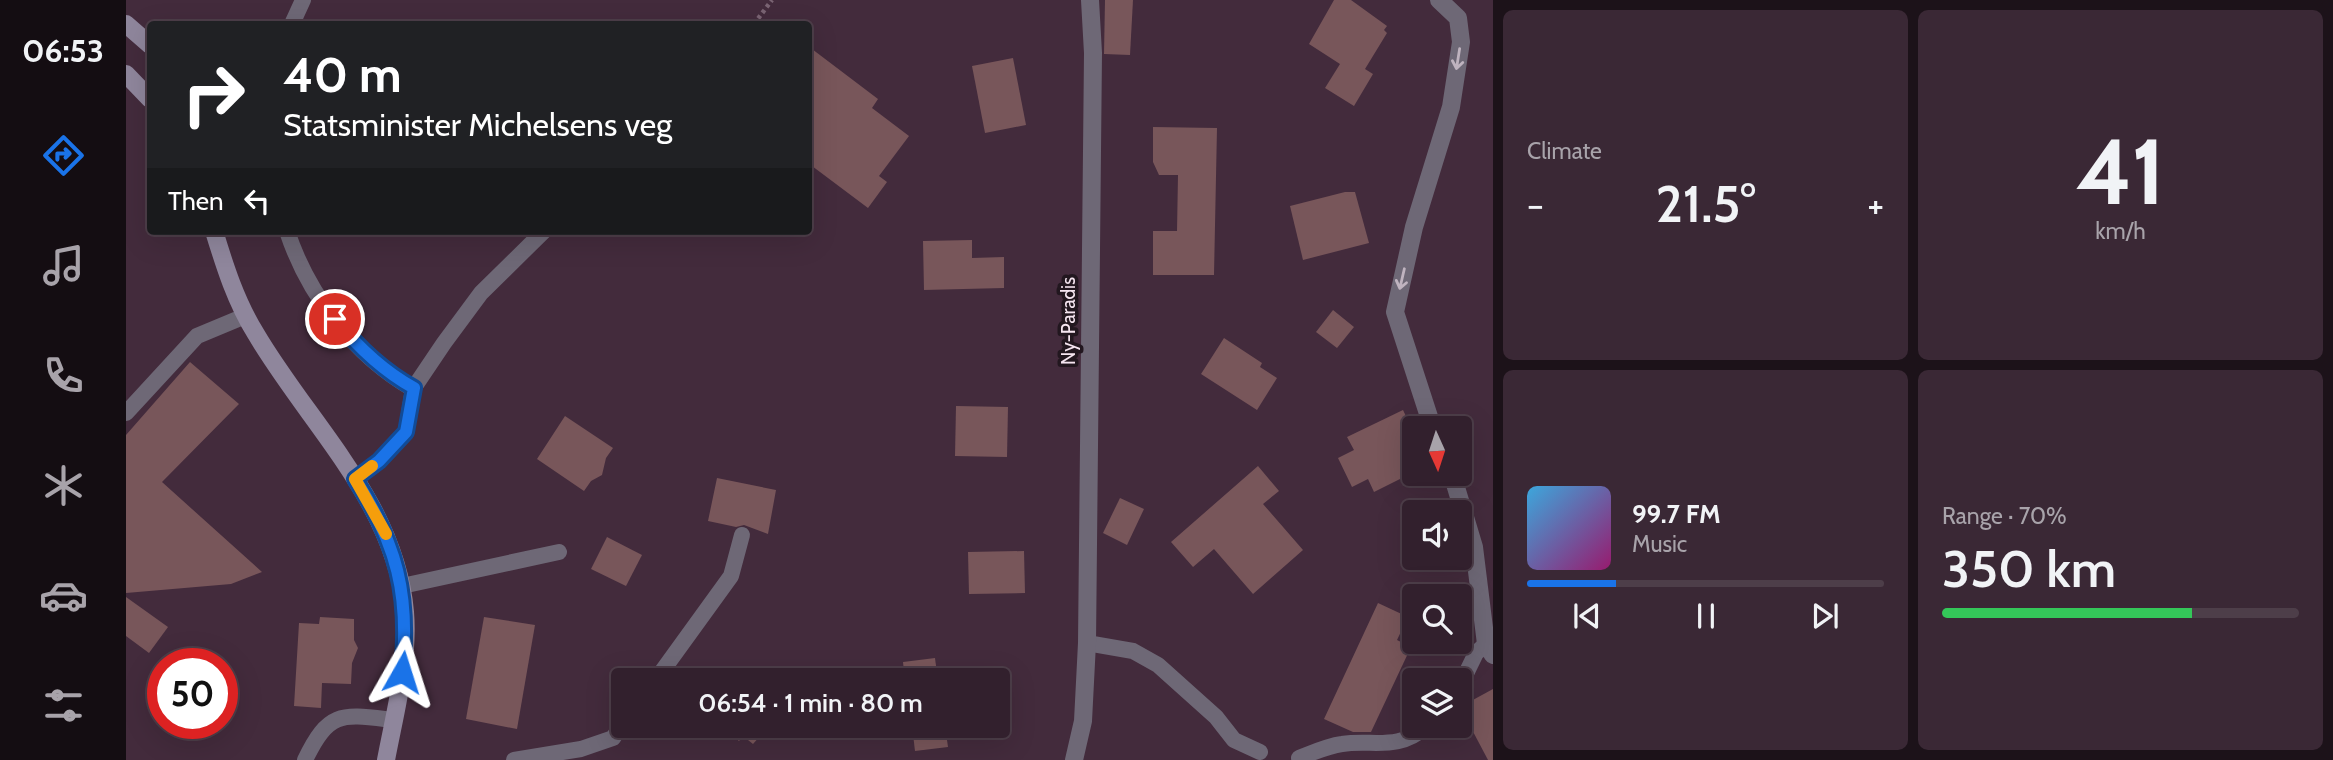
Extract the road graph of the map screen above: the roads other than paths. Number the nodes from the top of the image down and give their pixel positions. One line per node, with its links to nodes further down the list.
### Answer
1 (303, 0): 4 (lane)
2 (1090, 0): 21 (street, Ny-Paradis)
3 (1439, 0): 15 (street, one-way to 15)
4 (293, 21)
5 (126, 24): 6 (main road)
6 (147, 42)
7 (126, 74): 8 (main road)
8 (147, 96)
9 (215, 235): 12 (main road)
10 (288, 235): 13 (lane)
11 (540, 235): 13 (lane)
12 (245, 316): 14 (lane); 16 (main road)
13 (414, 388): 16 (lane)
14 (126, 413)
15 (1429, 416)
16 (355, 479): 20 (main road)
17 (1456, 486): 22 (street)
18 (742, 535): 23 (lane)
19 (559, 552): 20 (lane)
20 (402, 586): 25 (main road)
21 (1087, 643): 28 (lane); 33 (street, Ny-Paradis)
22 (1490, 649): 24 (lane)
23 (664, 668)
24 (1469, 668)
25 (393, 720): 30 (main road); 31 (lane)
26 (613, 738): 32 (lane)
27 (1403, 738): 29 (lane)
28 (1260, 752)
29 (1299, 758)
30 (389, 759)
31 (305, 760)
32 (514, 760)
33 (1074, 760)

